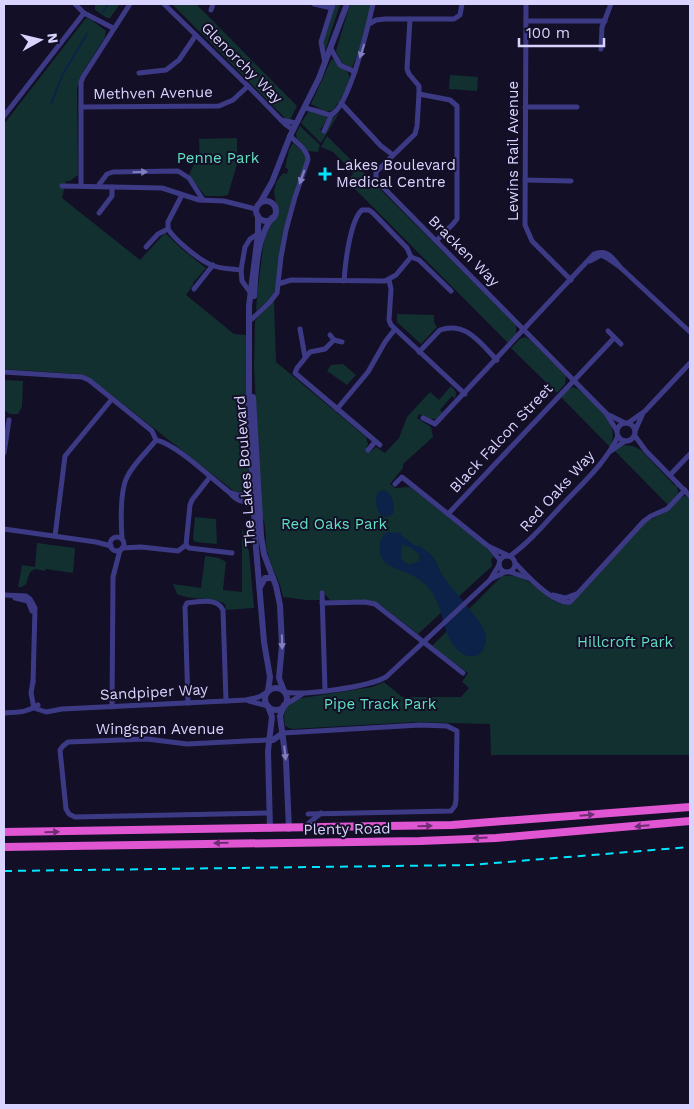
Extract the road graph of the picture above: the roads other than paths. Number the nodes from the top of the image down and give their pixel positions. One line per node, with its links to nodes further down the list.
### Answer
1 (75, 4): 13 (street)
2 (130, 4): 19 (street)
3 (164, 4): 20 (street, Glenorchy Way)
4 (213, 4): 12 (street)
5 (314, 4): 10 (street)
6 (345, 4): 21 (street, The Lakes Boulevard)
7 (462, 4): 15 (street)
8 (526, 4): 16 (street, Lewins Rail Avenue)
9 (611, 4): 17 (street)
10 (332, 6): 23 (street)
11 (373, 6): 14 (street); 18 (street)
12 (211, 10)
13 (84, 13): 19 (street); 36 (street)
14 (385, 19): 15 (street); 18 (street)
15 (410, 20): 27 (street)
16 (526, 21): 17 (street); 32 (street, Lewins Rail Avenue)
17 (605, 21): 22 (street)
18 (369, 24): 25 (street, one-way to 25)
19 (113, 28): 29 (street)
20 (196, 35): 24 (street); 26 (street, Glenorchy Way)
21 (331, 49): 23 (street, The Lakes Boulevard); 25 (street)
22 (601, 50)
23 (325, 63): 31 (street, The Lakes Boulevard)
24 (139, 72)
25 (354, 72): 28 (street)
26 (248, 86): 29 (street, Methven Avenue); 37 (street, Glenorchy Way)
27 (419, 94): 41 (street, Bracken Way); 57 (street)
28 (341, 103): 33 (street); 35 (street)
29 (81, 106): 45 (street)
30 (577, 107): 32 (street)
31 (304, 108): 34 (street); 38 (street, The Lakes Boulevard)
32 (525, 108): 42 (street, Lewins Rail Avenue)
33 (337, 109): 34 (street); 35 (street)
34 (332, 114): 39 (street)
35 (350, 114): 41 (street)
36 (4, 116)
37 (281, 120): 38 (street, Glenorchy Way); 40 (street, Glenorchy Way)
38 (296, 124): 40 (street, The Lakes Boulevard)
39 (324, 131)
40 (291, 133): 44 (street, The Lakes Boulevard); 62 (street, one-way to 62)
41 (392, 156): 57 (street, Bracken Way)
42 (525, 180): 43 (street); 64 (street, Lewins Rail Avenue)
43 (571, 181)
44 (272, 182): 51 (street, The Lakes Boulevard); 52 (street, The Lakes Boulevard)
45 (81, 185): 46 (street); 47 (street)
46 (62, 186)
47 (98, 186): 48 (street); 50 (street, one-way to 50)
48 (112, 187): 49 (street); 53 (street)
49 (182, 195): 50 (street); 55 (street)
50 (203, 200): 52 (street)
51 (273, 205): 52 (street); 54 (street)
52 (258, 209): 54 (street); 56 (street, The Lakes Boulevard)
53 (99, 213)
54 (272, 218): 71 (street, The Lakes Boulevard)
55 (168, 229): 58 (street); 60 (street)
56 (258, 234): 61 (street, The Lakes Boulevard); 70 (street, The Lakes Boulevard)
57 (436, 240): 74 (street, Bracken Way)
58 (146, 247)
59 (411, 257): 65 (street); 66 (street); 69 (street)
60 (212, 265): 61 (street); 68 (street)
61 (242, 270): 70 (street, The Lakes Boulevard)
62 (279, 275): 63 (street); 67 (street)
63 (291, 280): 65 (street); 67 (street)
64 (571, 280): 74 (street); 75 (street)
65 (344, 281): 66 (street)
66 (387, 281): 73 (street)
67 (278, 284): 71 (street)
68 (194, 289)
69 (451, 291)
70 (250, 292): 82 (street, The Lakes Boulevard)
71 (252, 319): 82 (street, The Lakes Boulevard)
72 (300, 329): 84 (street)
73 (395, 330): 83 (street); 91 (street)
74 (524, 330): 85 (street); 88 (street, Bracken Way)
75 (690, 330)
76 (608, 332): 78 (street)
77 (330, 335): 79 (street)
78 (614, 338): 81 (street); 88 (street, Black Falcon Street)
79 (334, 340): 80 (street); 84 (street)
80 (342, 342)
81 (621, 344)
82 (250, 346): 113 (street, The Lakes Boulevard)
83 (419, 352): 85 (street); 89 (street)
84 (305, 357): 91 (street)
85 (497, 360): 89 (street)
86 (690, 360): 92 (street)
87 (4, 372): 90 (street)
88 (574, 380): 93 (street, Bracken Way); 116 (street, Black Falcon Street)
89 (465, 394): 97 (street)
90 (112, 399): 101 (street); 119 (street)
91 (337, 409): 103 (street)
92 (645, 411): 96 (street); 100 (street)
93 (606, 413): 96 (street, Bracken Way); 99 (street, Bracken Way)
94 (423, 418): 97 (street)
95 (9, 420): 105 (street)
96 (627, 423): 99 (street); 100 (street)
97 (435, 424): 98 (street)
98 (434, 431)
99 (618, 433): 102 (street); 106 (street, Red Oaks Way)
100 (635, 433): 102 (street); 104 (street)
101 (156, 440): 109 (street); 117 (street)
102 (627, 441): 104 (street); 106 (street, Red Oaks Way)
103 (368, 450)
104 (646, 451): 108 (street)
105 (4, 453)
106 (609, 453): 124 (street, Red Oaks Way)
107 (690, 454): 108 (street)
108 (670, 475): 111 (street)
109 (210, 477): 112 (street); 122 (street)
110 (395, 484): 116 (street)
111 (685, 490): 114 (street); 134 (street)
112 (228, 492): 113 (street); 115 (street)
113 (255, 494): 115 (street, The Lakes Boulevard)
114 (690, 496)
115 (255, 502): 133 (street, The Lakes Boulevard); 136 (street, The Lakes Boulevard)
116 (448, 514): 123 (street)
117 (120, 521): 120 (street); 121 (street)
118 (4, 529): 119 (street)
119 (55, 536): 121 (street)
120 (123, 540): 121 (street); 125 (street); 126 (street)
121 (112, 543): 126 (street); 131 (street)
122 (186, 545): 125 (street); 127 (street)
123 (488, 546): 128 (street); 129 (street)
124 (524, 546): 128 (street, Red Oaks Way); 130 (street, Red Oaks Way)
125 (141, 547): 126 (street)
126 (121, 549): 131 (street)
127 (232, 553)
128 (509, 556): 129 (street); 130 (street)
129 (499, 563): 132 (street); 135 (street)
130 (515, 563): 132 (street); 134 (street)
131 (115, 567): 152 (street)
132 (508, 572): 134 (street); 135 (street)
133 (273, 578): 136 (street); 144 (street, The Lakes Boulevard, one-way to 144)
134 (531, 579)
135 (490, 580): 140 (street)
136 (260, 588): 143 (street, The Lakes Boulevard)
137 (322, 593): 139 (street)
138 (4, 595): 150 (street)
139 (322, 602): 140 (street); 142 (street)
140 (424, 641): 141 (street); 142 (street)
141 (463, 673)
142 (325, 690): 145 (street)
143 (268, 691): 144 (street); 146 (street, Sandpiper Way); 151 (street)
144 (284, 691): 145 (street); 149 (street)
145 (307, 693): 149 (street)
146 (246, 700): 147 (street, Sandpiper Way); 151 (street, Sandpiper Way)
147 (226, 701): 148 (street, Sandpiper Way); 148 (street)
148 (188, 702): 152 (street, Sandpiper Way)
149 (284, 705): 151 (street); 154 (street)
150 (36, 706): 152 (street, Sandpiper Way); 153 (street, Sandpiper Way)
151 (268, 706): 155 (street)
152 (112, 707)
153 (4, 713)
154 (283, 733): 155 (street); 158 (street, Plenty Road); 163 (street, one-way to 163)
155 (268, 740): 157 (street); 157 (street, Wingspan Avenue)
156 (690, 807): 161 (highway, Plenty Road, one-way to 156)
157 (269, 813): 162 (street)
158 (322, 813): 159 (street, Plenty Road); 161 (street, Plenty Road)
159 (308, 814)
160 (690, 821): 166 (highway, Plenty Road, one-way to 166)
161 (302, 828): 163 (highway, Plenty Road)
162 (270, 829): 163 (highway, Plenty Road); 164 (highway, Plenty Road, one-way to 162); 165 (highway)
163 (289, 829): 166 (highway)
164 (4, 832)
165 (270, 843): 166 (highway, Plenty Road); 167 (highway, Plenty Road, one-way to 167)
166 (288, 843)
167 (4, 847)

